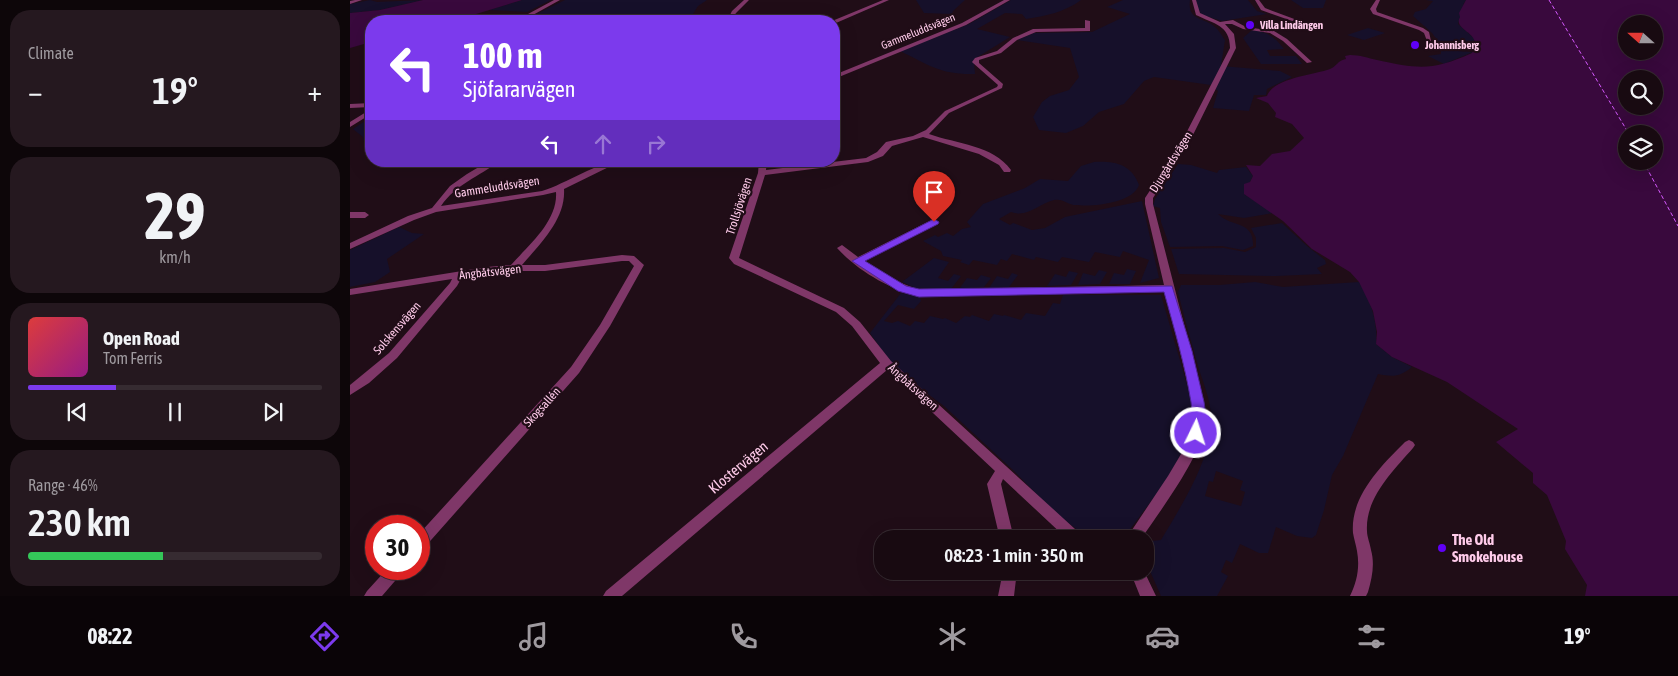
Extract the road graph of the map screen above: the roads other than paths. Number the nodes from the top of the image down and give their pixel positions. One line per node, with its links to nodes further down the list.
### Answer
1 (360, 0): 9 (street)
2 (558, 0): 10 (street)
3 (747, 0): 11 (street)
4 (887, 0): 12 (street)
5 (1008, 0): 18 (street, Gammeluddsvägen)
6 (1194, 0): 15 (street)
7 (1257, 0): 13 (street)
8 (1378, 0): 16 (street)
9 (350, 3)
10 (529, 15)
11 (732, 15)
12 (840, 20)
13 (1294, 20)
14 (1087, 21): 23 (street)
15 (1222, 23): 17 (street); 43 (street, Djurgårdsvägen)
16 (1429, 40)
17 (1309, 62)
18 (840, 75)
19 (365, 105): 20 (street)
20 (350, 106)
21 (365, 115): 22 (street)
22 (350, 125)
23 (924, 135): 24 (street); 29 (street)
24 (840, 164)
25 (485, 167): 32 (street)
26 (604, 167): 31 (street, Gammeluddsvägen)
27 (763, 167): 30 (street, Trollsjövägen)
28 (815, 167): 30 (street)
29 (1007, 170)
30 (762, 174): 39 (street, Trollsjövägen)
31 (560, 188): 32 (street, Gammeluddsvägen); 41 (street)
32 (435, 210): 36 (street, Gammeluddsvägen)
33 (350, 215): 34 (street)
34 (365, 215)
35 (934, 222): 40 (street)
36 (350, 246)
37 (842, 248): 40 (street)
38 (630, 258): 41 (street, Ångbåtsvägen); 52 (street, Skogsallén)
39 (734, 258): 45 (street, Ångbåtsvägen)
40 (858, 261): 43 (street)
41 (514, 268): 42 (street, Ångbåtsvägen)
42 (458, 276): 44 (street, Ångbåtsvägen); 46 (street, Solskensvägen)
43 (1168, 288): 51 (street, Djurgårdsvägen)
44 (350, 292)
45 (887, 364): 48 (street, Ångbåtsvägen); 57 (street, Klostervägen)
46 (350, 392)
47 (1409, 445): 60 (street)
48 (1002, 470): 49 (street); 50 (street, Ångbåtsvägen)
49 (1005, 530)
50 (1067, 530)
51 (1139, 530)
52 (430, 532)
53 (386, 580): 56 (street)
54 (1009, 580): 58 (street)
55 (1141, 580): 59 (street)
56 (372, 596)
57 (611, 596)
58 (1006, 596)
59 (1148, 596)
60 (1358, 596)

